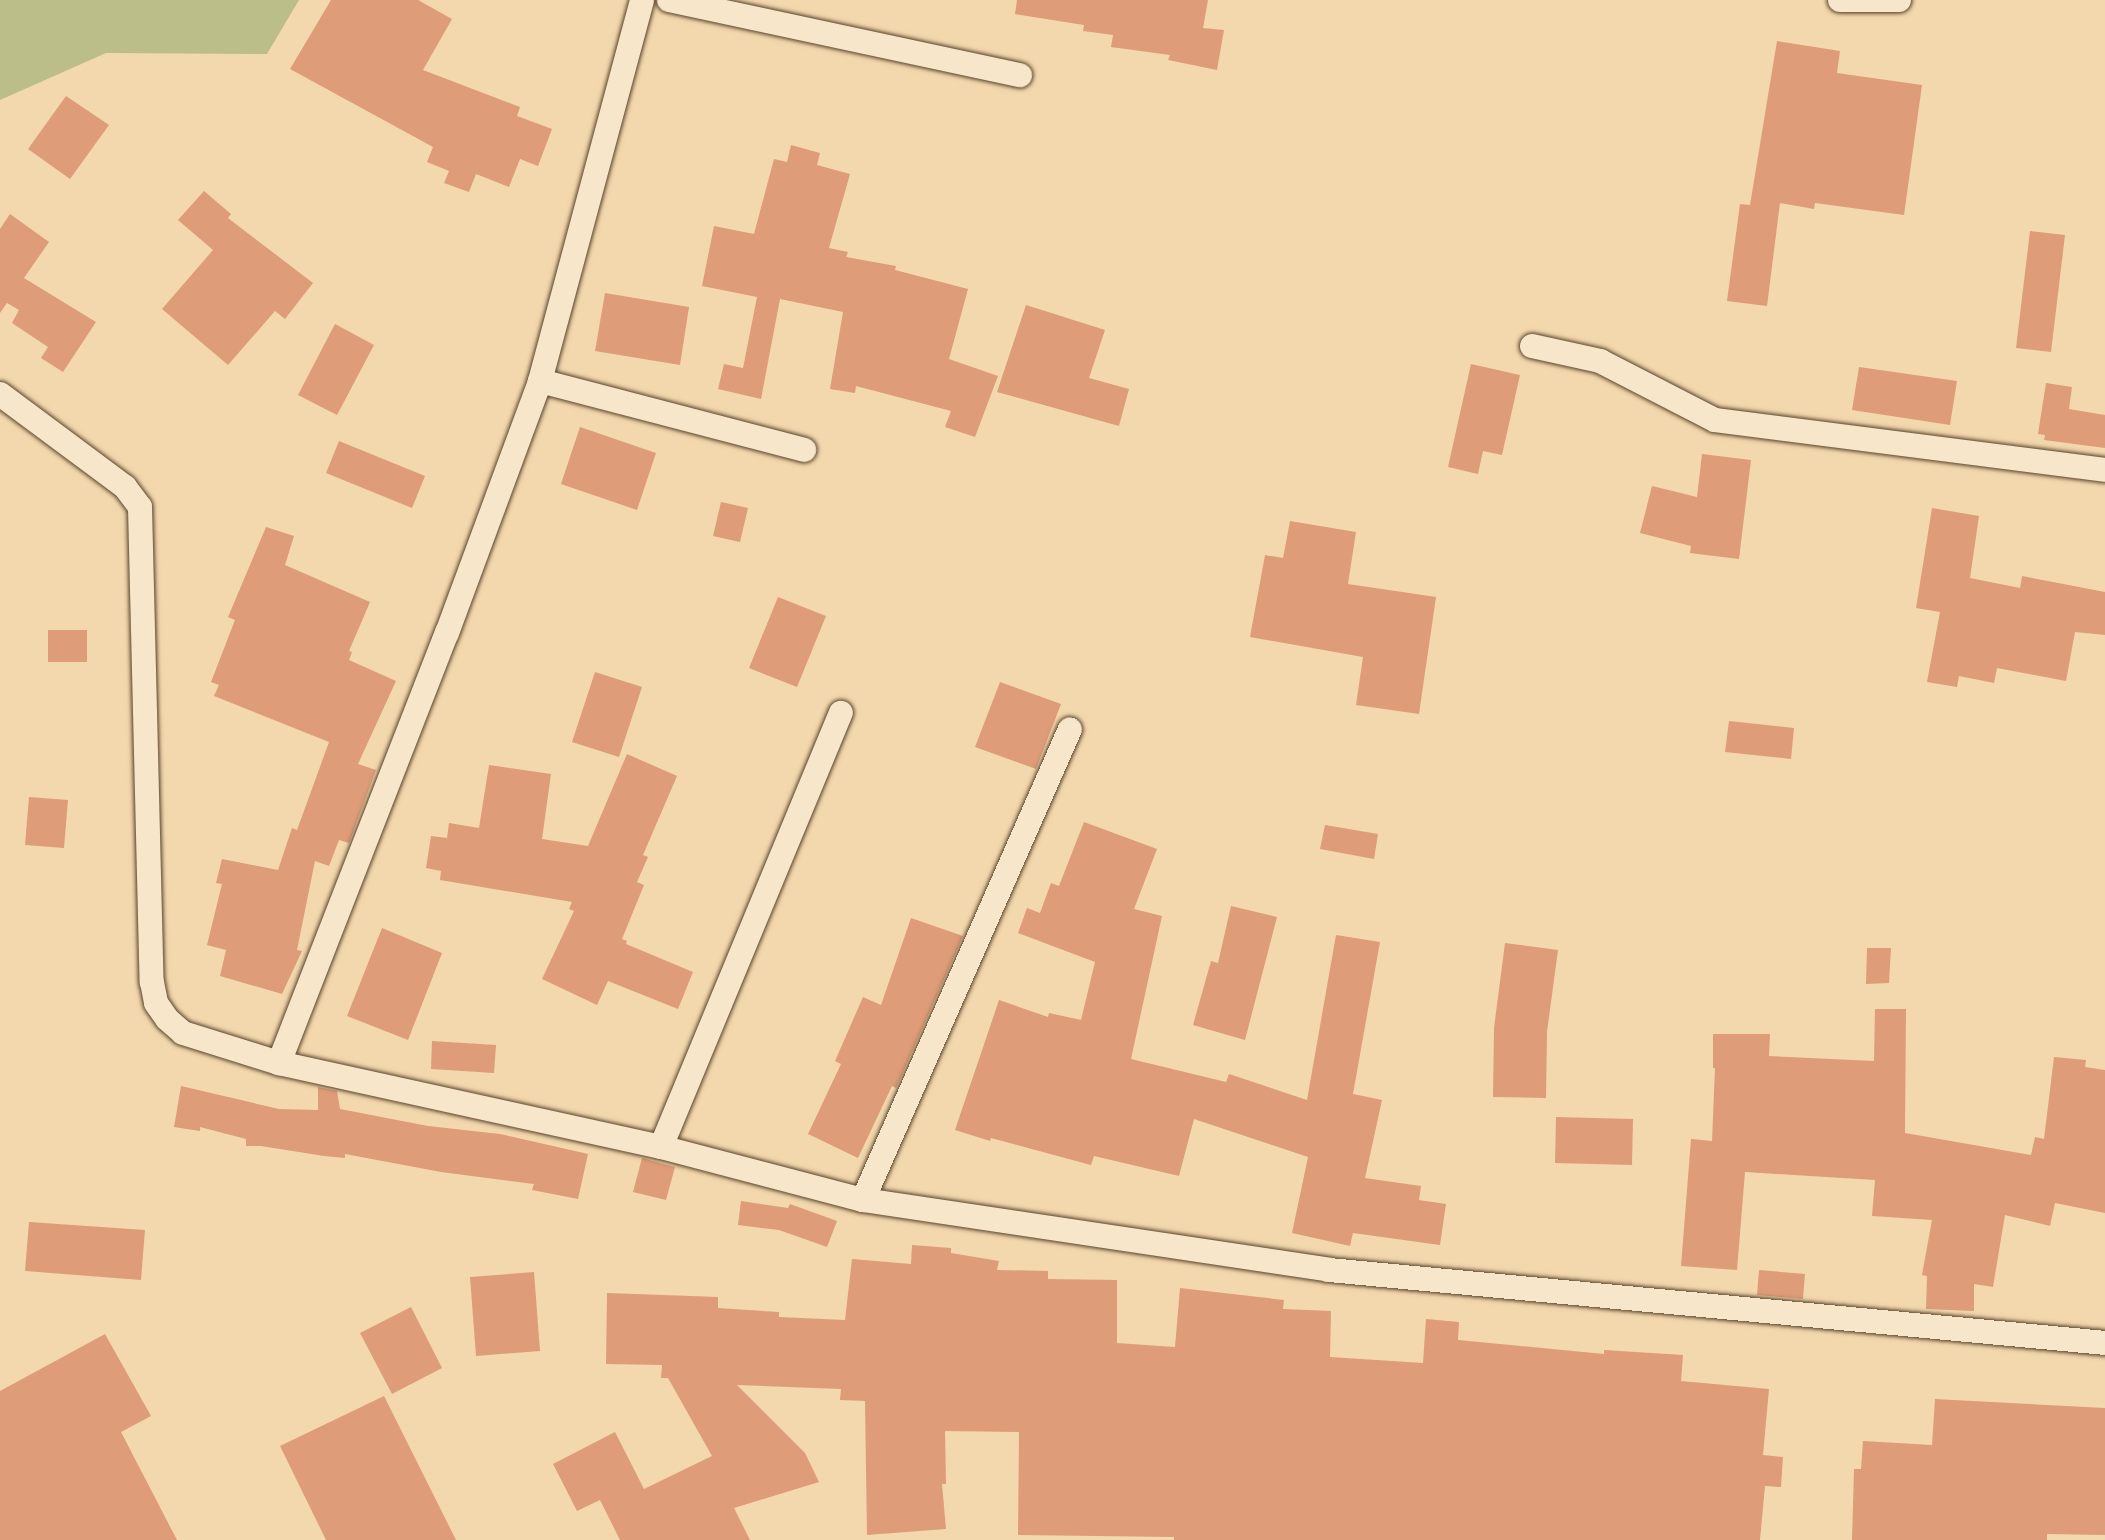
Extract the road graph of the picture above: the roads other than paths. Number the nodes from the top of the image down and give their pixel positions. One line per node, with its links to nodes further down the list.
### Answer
1 (642, 0): 7 (street)
2 (669, 0): 5 (street)
3 (1840, 0): 4 (street)
4 (1899, 0)
5 (1020, 75)
6 (1532, 346): 10 (street)
7 (540, 381): 9 (street); 13 (street)
8 (0, 394): 13 (street)
9 (804, 450)
10 (2105, 470)
11 (841, 713): 14 (street)
12 (1070, 729): 15 (street)
13 (279, 1063): 14 (street)
14 (661, 1147): 15 (street)
15 (863, 1200): 16 (street)
16 (2105, 1343)

